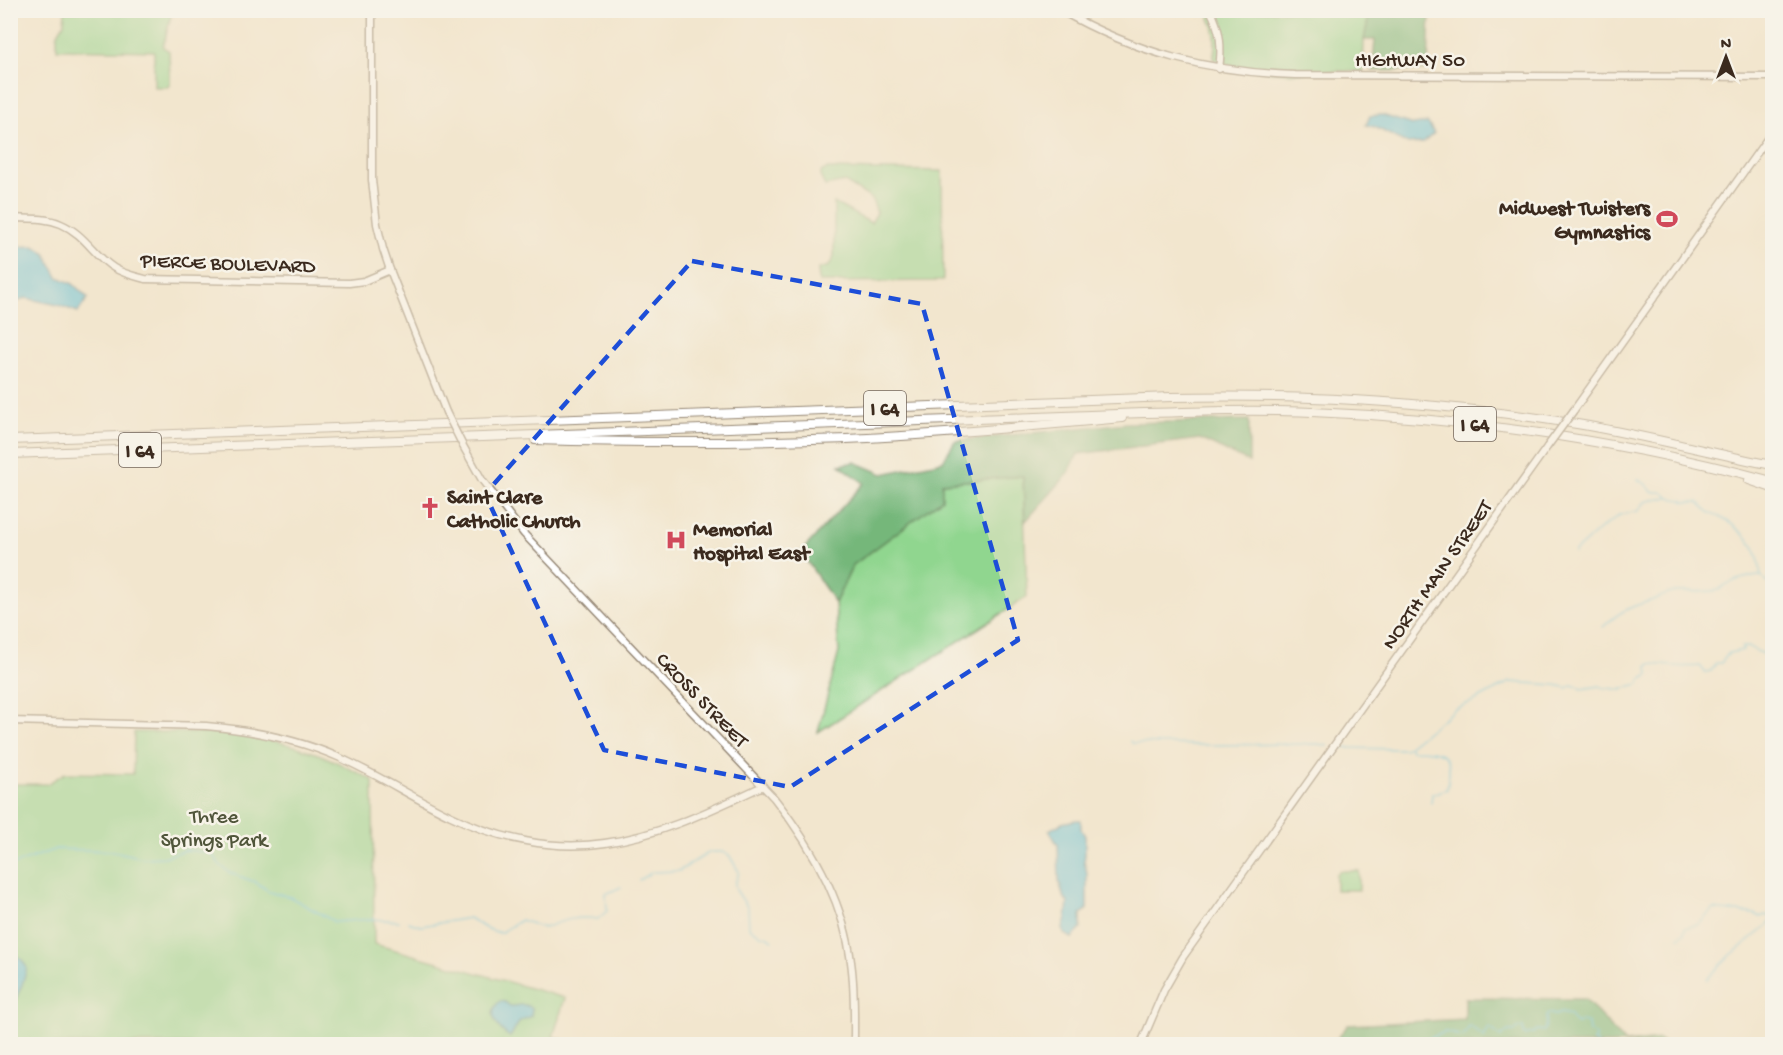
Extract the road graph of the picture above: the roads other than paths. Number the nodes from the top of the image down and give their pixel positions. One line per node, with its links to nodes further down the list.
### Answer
1 (372, 10): 8 (main road, CROSS STREET)
2 (1060, 10): 4 (main road, HIGHWAY 50)
3 (1210, 10): 4 (main road)
4 (1219, 69): 5 (main road, HIGHWAY 50)
5 (1773, 77)
6 (1773, 132): 20 (main road, NORTH MAIN STREET, bridge)
7 (10, 218): 8 (main road, PIERCE BOULEVARD)
8 (390, 270): 18 (main road, CROSS STREET, bridge)
9 (1249, 411): 10 (highway, I 64); 10 (highway); 14 (highway, I 64)
10 (489, 437): 12 (highway, I 64)
11 (10, 440): 13 (highway, I 64)
12 (10, 454)
13 (1773, 466)
14 (1728, 470): 15 (highway, I 64); 16 (highway)
15 (1773, 482)
16 (1773, 488)
17 (10, 721): 18 (main road)
18 (762, 786): 19 (main road, CROSS STREET)
19 (854, 1044)
20 (1141, 1044)

